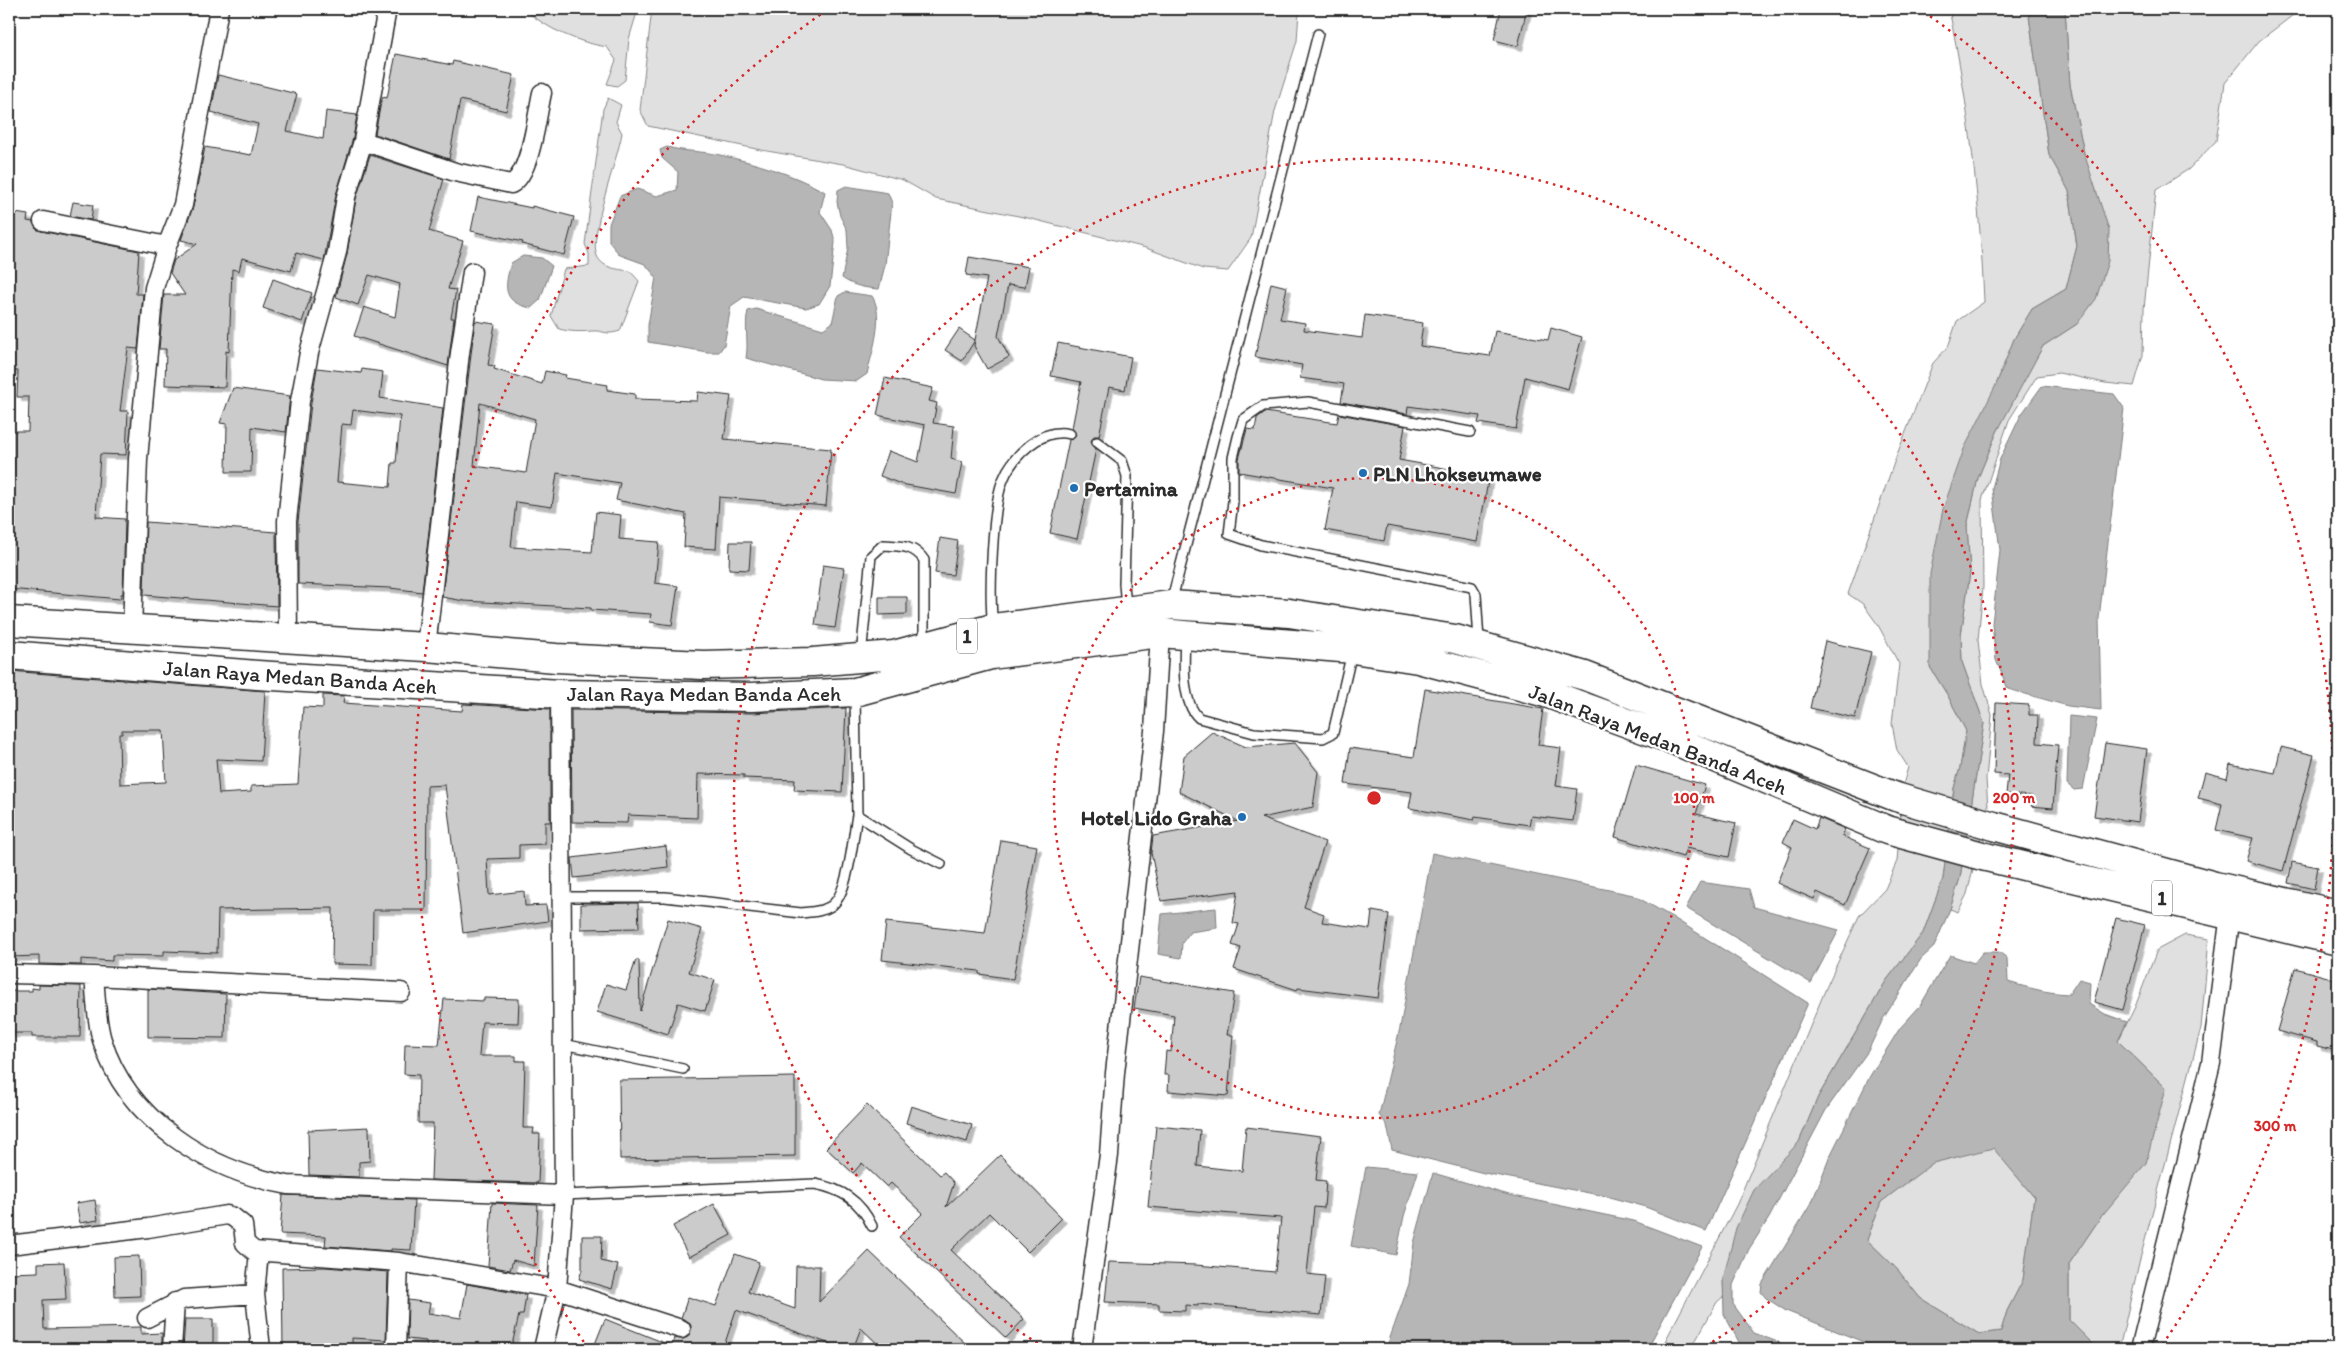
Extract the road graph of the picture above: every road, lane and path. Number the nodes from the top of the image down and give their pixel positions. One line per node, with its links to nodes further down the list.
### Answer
1 (219, 9): 7 (street)
2 (387, 9): 5 (street)
3 (1318, 34): 12 (lane)
4 (542, 92): 5 (street)
5 (363, 141): 18 (street)
6 (43, 221): 7 (street)
7 (167, 246): 15 (street)
8 (472, 272): 21 (street)
9 (1470, 432): 22 (lane)
10 (1070, 434): 19 (lane)
11 (1097, 442): 13 (lane)
12 (1171, 605): 13 (highway, Jalan Raya Medan Banda Aceh / 1); 17 (highway, Jalan Raya Medan Banda Aceh / 1)
13 (1126, 610): 19 (highway, Jalan Raya Medan Banda Aceh / 1)
14 (9, 621): 15 (highway, Jalan Raya Medan Banda Aceh / 1)
15 (132, 630): 18 (highway, Jalan Raya Medan Banda Aceh / 1)
16 (1173, 634): 17 (highway, Jalan Raya Medan Banda Aceh / 1); 17 (lane); 19 (highway, Jalan Raya Medan Banda Aceh / 1); 54 (street)
17 (1355, 636): 22 (highway, Jalan Raya Medan Banda Aceh / 1); 28 (highway, Jalan Raya Medan Banda Aceh / 1)
18 (288, 639): 21 (highway, Jalan Raya Medan Banda Aceh / 1)
19 (992, 642): 20 (highway, Jalan Raya Medan Banda Aceh / 1); 25 (highway, Jalan Raya Medan Banda Aceh / 1)
20 (924, 646): 24 (highway, Jalan Raya Medan Banda Aceh / 1); 24 (lane)
21 (426, 647): 24 (highway, Jalan Raya Medan Banda Aceh / 1)
22 (1479, 647): 27 (highway, Jalan Raya Medan Banda Aceh / 1)
23 (9, 655): 26 (highway, Jalan Raya Medan Banda Aceh / 1)
24 (861, 659)
25 (855, 692): 26 (highway, Jalan Raya Medan Banda Aceh / 1); 29 (lane)
26 (560, 694): 31 (street)
27 (1679, 712): 28 (highway); 33 (highway, Jalan Raya Medan Banda Aceh / 1)
28 (1671, 739): 32 (highway, Jalan Raya Medan Banda Aceh / 1)
29 (857, 815): 30 (lane); 31 (lane)
30 (941, 864)
31 (562, 897): 38 (street)
32 (2230, 914): 34 (highway, Jalan Raya Medan Banda Aceh / 1); 55 (street)
33 (2338, 914)
34 (2338, 941)
35 (9, 974): 36 (street)
36 (94, 976): 37 (street); 40 (street)
37 (401, 992)
38 (564, 1044): 39 (lane); 40 (street)
39 (683, 1069)
40 (564, 1195): 41 (lane); 45 (street)
41 (872, 1226)
42 (9, 1245): 43 (street)
43 (259, 1252): 44 (street); 46 (street)
44 (399, 1262): 45 (street); 52 (street)
45 (557, 1288): 49 (street); 53 (street)
46 (255, 1294): 47 (street); 51 (street)
47 (175, 1302): 48 (street); 50 (street)
48 (147, 1318)
49 (681, 1328)
50 (172, 1349)
51 (261, 1349)
52 (396, 1349)
53 (543, 1349)
54 (1082, 1349)
55 (2140, 1349)

